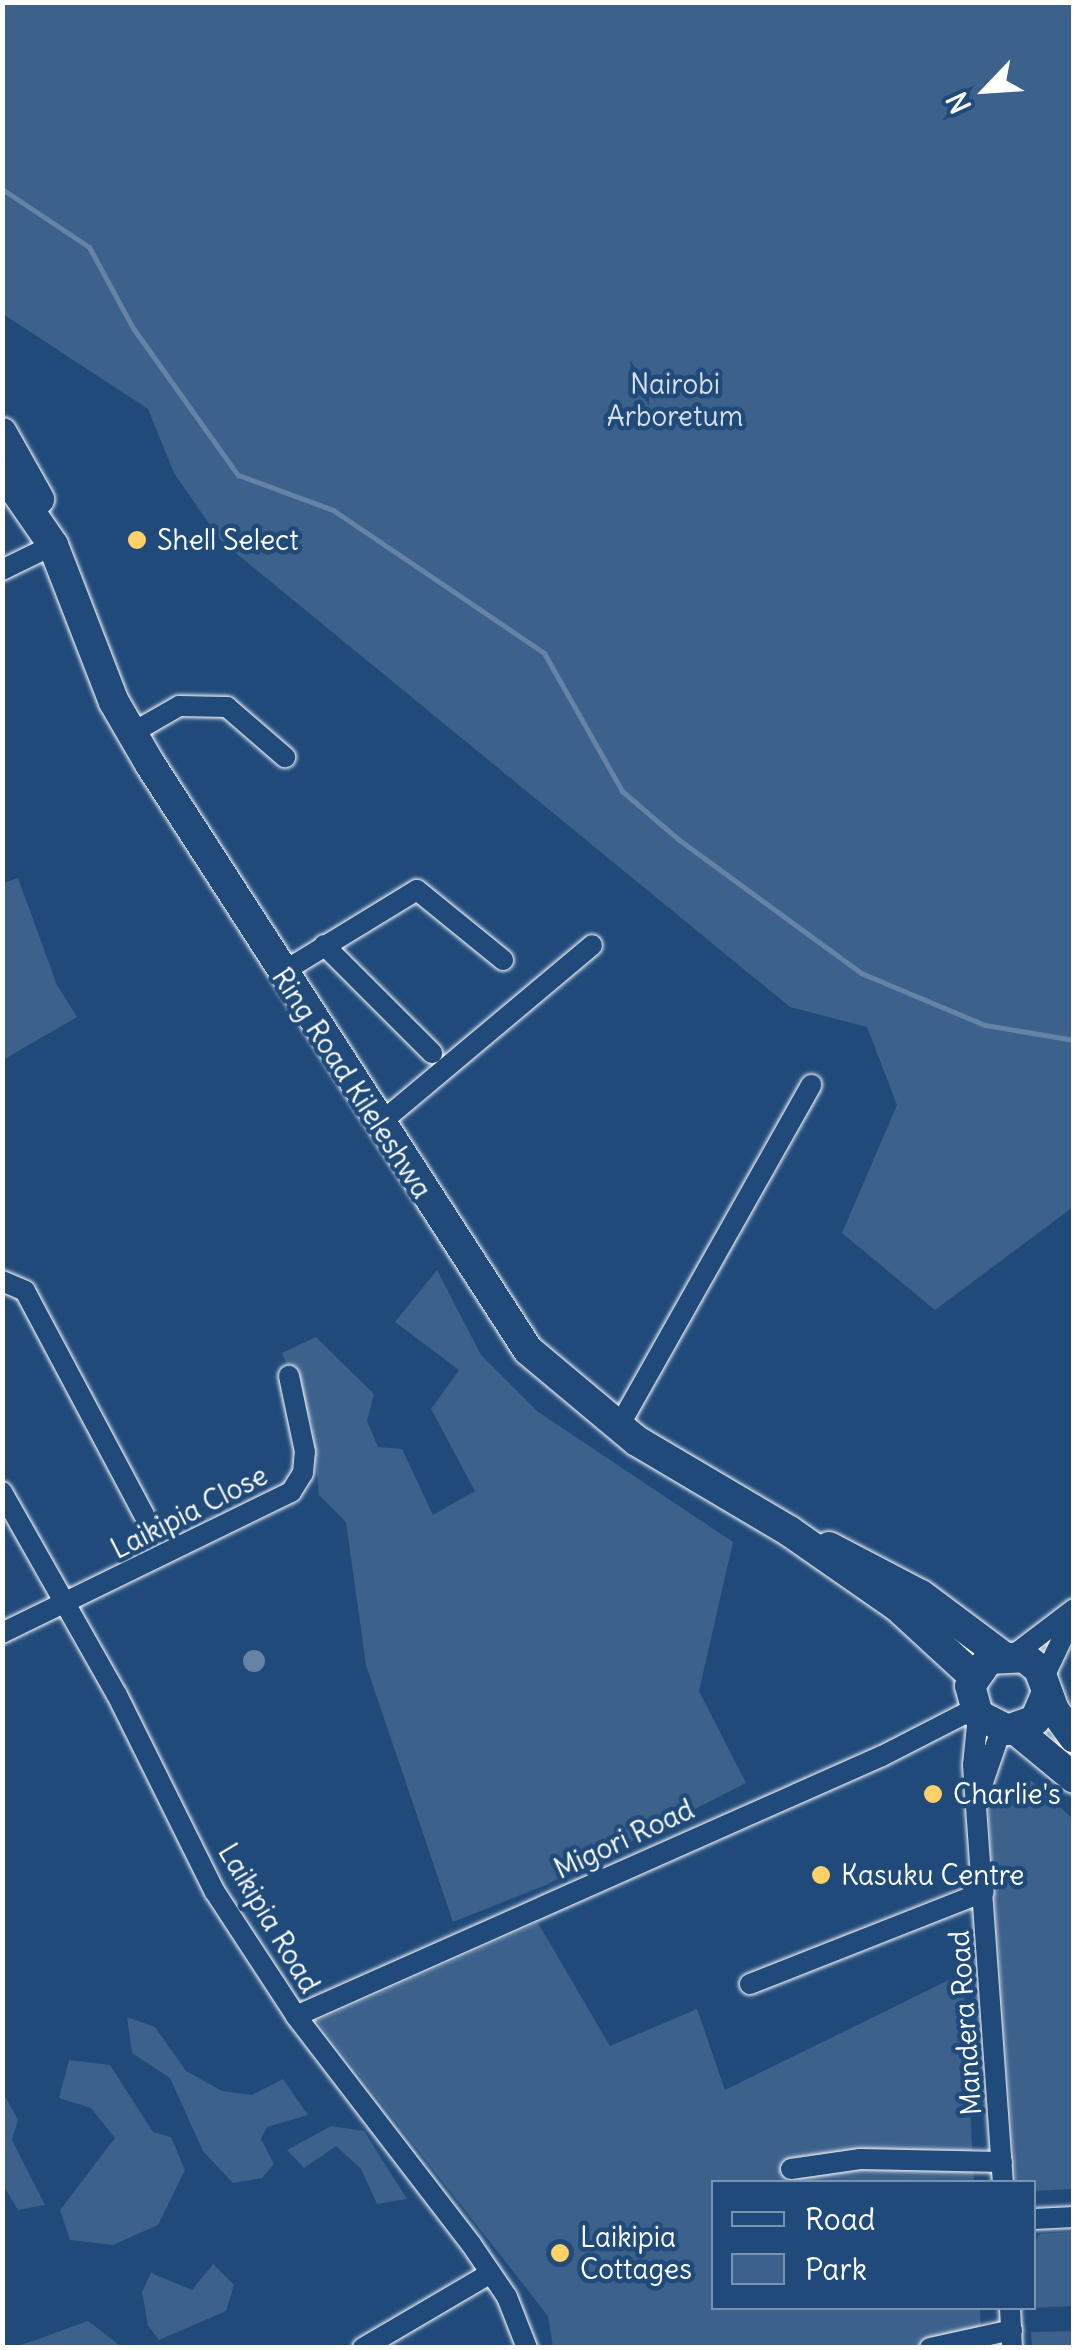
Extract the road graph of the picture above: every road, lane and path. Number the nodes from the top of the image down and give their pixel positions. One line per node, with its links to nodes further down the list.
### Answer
1 (2, 432): 3 (main road)
2 (2, 470): 3 (main road)
3 (48, 536): 4 (street); 5 (main road, Ring Road Kileleshwa)
4 (2, 570)
5 (132, 732): 6 (street); 10 (main road, Ring Road Kileleshwa)
6 (285, 757)
7 (324, 945): 9 (street); 10 (street); 11 (street)
8 (592, 945): 13 (street)
9 (503, 960)
10 (281, 973): 13 (main road, Ring Road Kileleshwa)
11 (432, 1053)
12 (811, 1085): 16 (street)
13 (379, 1124): 16 (main road, Ring Road Kileleshwa)
14 (2, 1281): 18 (street)
15 (289, 1376): 20 (street, Laikipia Close)
16 (618, 1428): 19 (main road, Ring Road Kileleshwa)
17 (2, 1492): 20 (street, Laikipia Road)
18 (144, 1515)
19 (789, 1532): 23 (main road, Ring Road Kileleshwa); 24 (main road, Ring Road Kileleshwa)
20 (65, 1602): 22 (street, Laikipia Close); 31 (street, Laikipia Road)
21 (1074, 1611): 23 (street); 25 (street)
22 (2, 1632)
23 (1008, 1654): 24 (main road); 25 (main road, Ring Road Kileleshwa)
24 (974, 1676): 26 (main road)
25 (1046, 1685): 26 (main road); 27 (main road)
26 (992, 1721): 28 (main road); 29 (street, Mandera Road); 31 (street, Migori Road)
27 (1074, 1738)
28 (1074, 1778)
29 (983, 1892): 30 (street); 33 (street, Mandera Road)
30 (750, 1984)
31 (296, 2016): 36 (street, Laikipia Road)
32 (791, 2169): 33 (street)
33 (1002, 2172)
34 (1074, 2216): 35 (street)
35 (1036, 2219)
36 (490, 2273): 39 (street); 40 (street, Laikipia Road)
37 (1010, 2310): 38 (street)
38 (1012, 2339): 41 (street)
39 (363, 2348)
40 (527, 2348)
41 (930, 2348)

